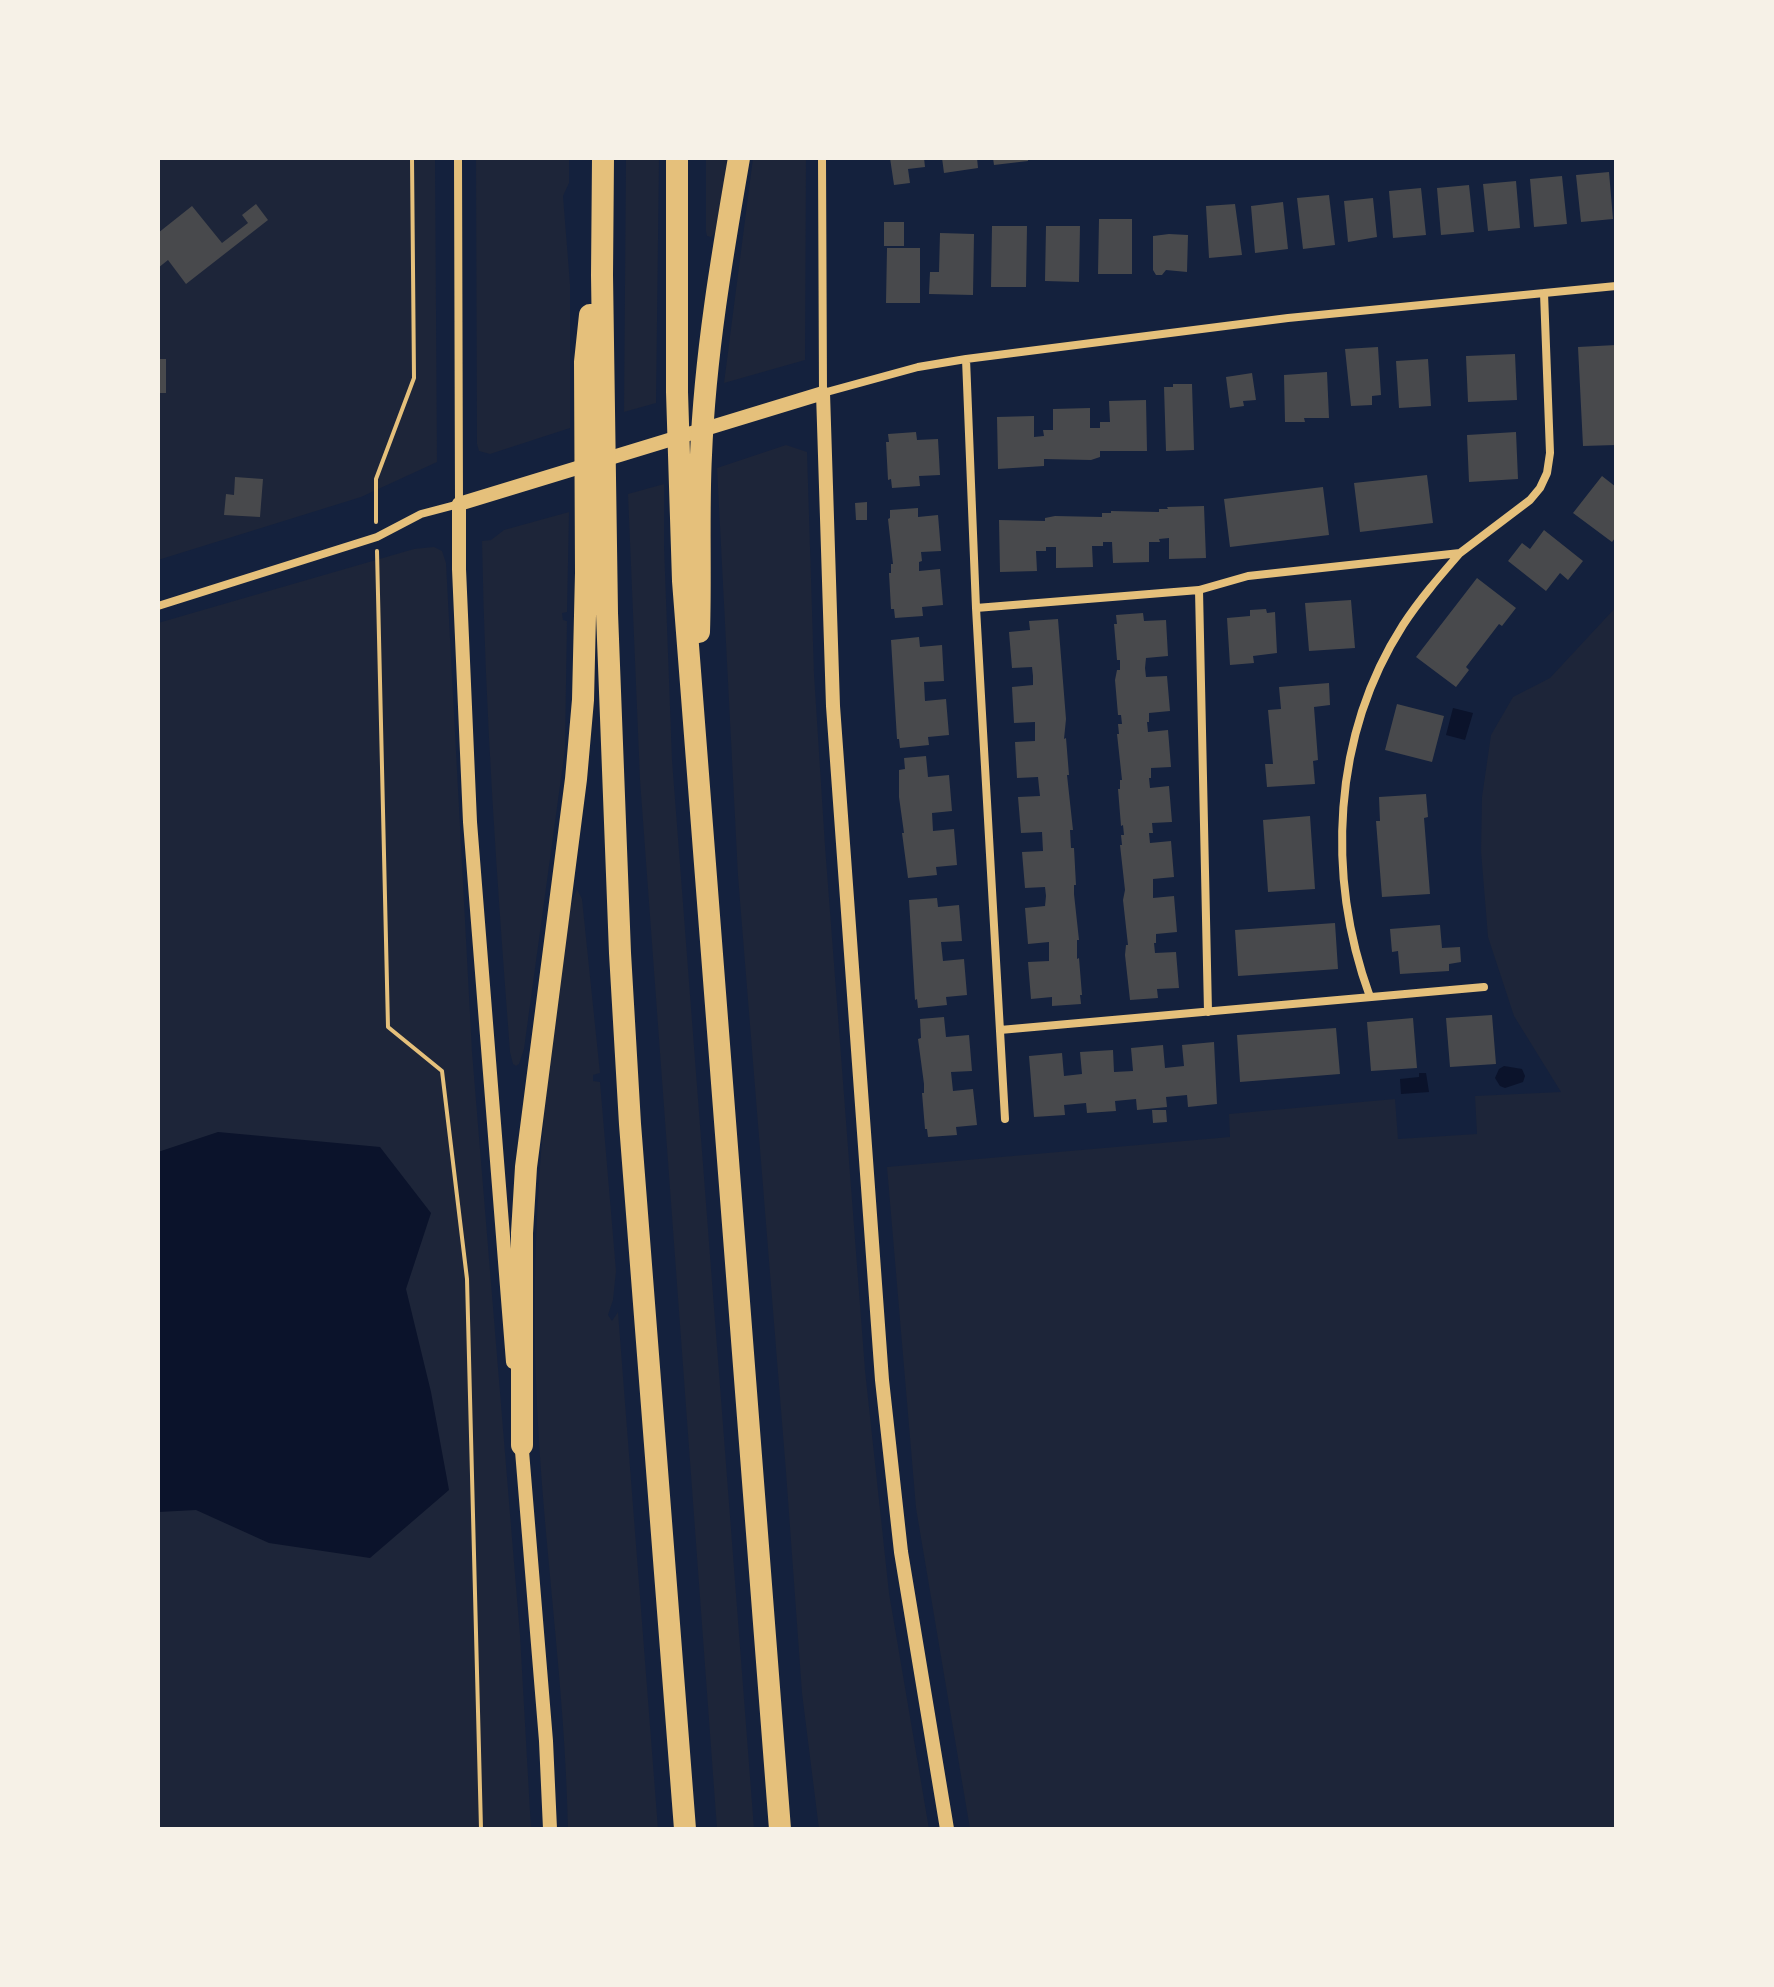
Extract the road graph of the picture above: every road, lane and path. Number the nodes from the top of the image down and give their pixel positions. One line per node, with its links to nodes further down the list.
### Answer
1 (412, 158): 13 (path)
2 (458, 158): 12 (street)
3 (603, 158): 7 (highway)
4 (677, 158): 18 (highway)
5 (739, 158): 18 (highway)
6 (822, 158): 11 (street)
7 (603, 195): 24 (highway); 27 (highway)
8 (1616, 286): 9 (street)
9 (1544, 293): 10 (street); 14 (street)
10 (966, 359): 11 (street); 17 (street)
11 (823, 393): 12 (street); 29 (street)
12 (459, 504): 13 (street); 24 (street)
13 (377, 537): 16 (street); 25 (path)
14 (1460, 553): 15 (street); 20 (street)
15 (1199, 590): 17 (street); 21 (street)
16 (158, 606)
17 (976, 608): 22 (street)
18 (695, 741): 28 (highway)
19 (1484, 987): 20 (street)
20 (1370, 997): 21 (street)
21 (1208, 1012): 22 (street)
22 (1000, 1030): 23 (street)
23 (1005, 1119)
24 (522, 1445): 26 (street)
25 (481, 1829)
26 (550, 1829)
27 (685, 1829)
28 (780, 1829)
29 (947, 1829)

